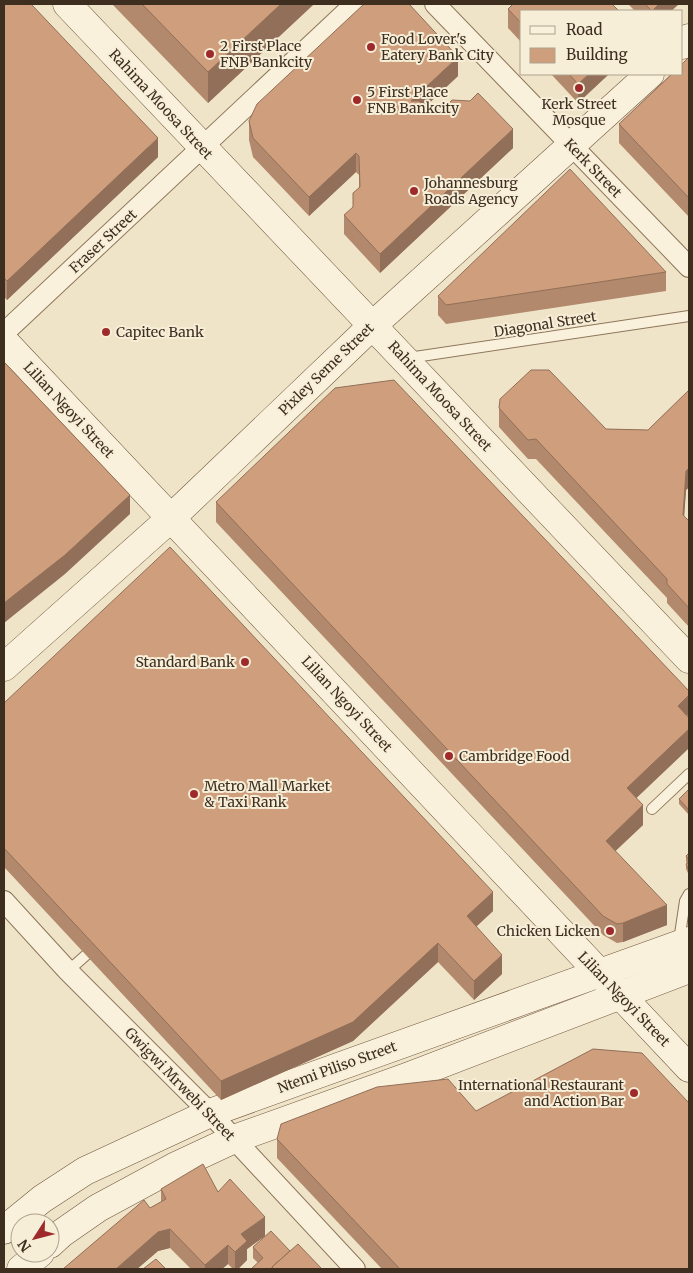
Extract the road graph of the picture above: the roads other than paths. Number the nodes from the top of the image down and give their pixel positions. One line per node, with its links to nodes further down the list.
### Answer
1 (67, 4): 6 (street, Rahima Moosa Street)
2 (355, 4): 6 (street, Fraser Street)
3 (435, 4): 5 (street, Kerk Street)
4 (649, 75): 5 (street, Pixley Seme Street)
5 (572, 146): 7 (street, Kerk Street); 9 (street, Pixley Seme Street)
6 (202, 148): 9 (street, Rahima Moosa Street); 10 (street, Fraser Street)
7 (689, 267)
8 (689, 316): 12 (lane, Diagonal Street)
9 (372, 325): 12 (street, Rahima Moosa Street); 13 (street, Pixley Seme Street)
10 (4, 333)
11 (4, 341): 13 (street, Lilian Ngoyi Street)
12 (405, 359): 14 (street, Rahima Moosa Street)
13 (171, 518): 15 (street, Pixley Seme Street); 24 (street, Lilian Ngoyi Street)
14 (689, 660)
15 (4, 667)
16 (689, 774): 17 (lane)
17 (652, 809)
18 (689, 894): 21 (lane)
19 (4, 901): 23 (street, Gwigwi Mrwebi Street)
20 (84, 938): 23 (lane)
21 (684, 942): 24 (street, Ntemi Piliso Street)
22 (689, 969): 25 (street)
23 (68, 970): 27 (street, Gwigwi Mrwebi Street)
24 (599, 972): 25 (street, Lilian Ngoyi Street); 27 (street, Ntemi Piliso Street)
25 (621, 993): 26 (street, Lilian Ngoyi Street); 28 (street)
26 (689, 1068)
27 (210, 1113): 28 (street, Gwigwi Mrwebi Street); 29 (street, Ntemi Piliso Street)
28 (234, 1139): 30 (street); 31 (street, Gwigwi Mrwebi Street)
29 (4, 1230)
30 (60, 1236)
31 (355, 1269)

